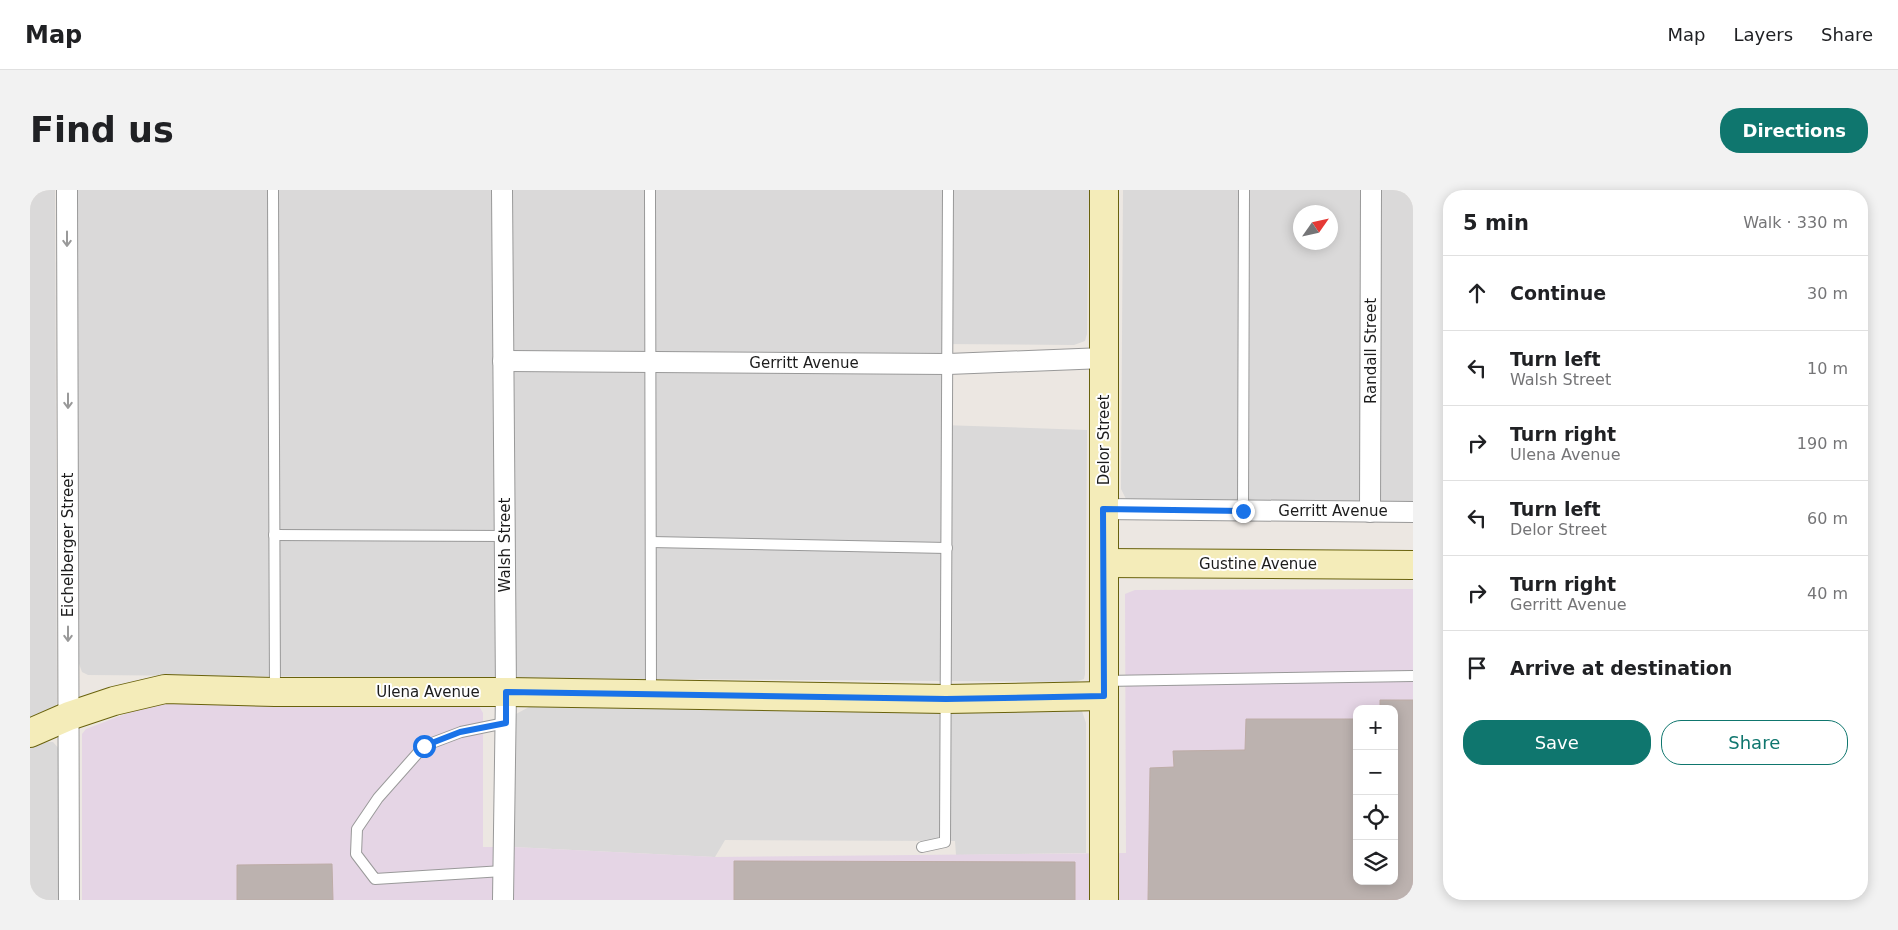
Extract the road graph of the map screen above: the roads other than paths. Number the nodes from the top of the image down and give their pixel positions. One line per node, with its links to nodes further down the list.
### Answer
1 (67, 190): 29 (street, Eichelberger Street, one-way to 29)
2 (274, 190): 17 (lane)
3 (502, 190): 10 (street, Walsh Street)
4 (650, 190): 11 (lane)
5 (948, 190): 12 (lane)
6 (1104, 190): 9 (street, Delor Street)
7 (1244, 190): 14 (lane)
8 (1372, 190): 15 (street, Randall Street)
9 (1104, 358): 12 (street, Gerritt Avenue); 13 (street, Delor Street)
10 (503, 361): 11 (street, Gerritt Avenue); 18 (street, Walsh Street)
11 (650, 362): 12 (street, Gerritt Avenue); 19 (lane)
12 (948, 364): 20 (lane)
13 (1103, 509): 14 (street, Gerritt Avenue); 21 (street, Delor Street)
14 (1243, 511): 15 (street, Gerritt Avenue)
15 (1370, 512): 16 (street, Gerritt Avenue)
16 (1413, 512)
17 (274, 535): 18 (lane); 25 (lane)
18 (504, 536): 26 (street, Walsh Street)
19 (651, 542): 20 (lane); 27 (lane)
20 (947, 548): 28 (lane)
21 (1104, 563): 22 (street, Gustine Avenue); 24 (street, Delor Street)
22 (1413, 565)
23 (1413, 676): 24 (lane)
24 (1104, 688): 28 (street, Ulena Avenue); 36 (street, Delor Street)
25 (275, 692): 26 (street, Ulena Avenue); 29 (street, Ulena Avenue)
26 (506, 692): 27 (street, Ulena Avenue); 30 (street, Walsh Street)
27 (651, 694): 28 (street, Ulena Avenue)
28 (946, 699): 32 (lane)
29 (69, 716): 31 (street, Ulena Avenue); 34 (street, Eichelberger Street)
30 (506, 723): 33 (street, Walsh Street); 33 (lane)
31 (30, 733)
32 (922, 847)
33 (503, 871): 35 (street, Walsh Street)
34 (69, 900)
35 (503, 900)
36 (1104, 900)

